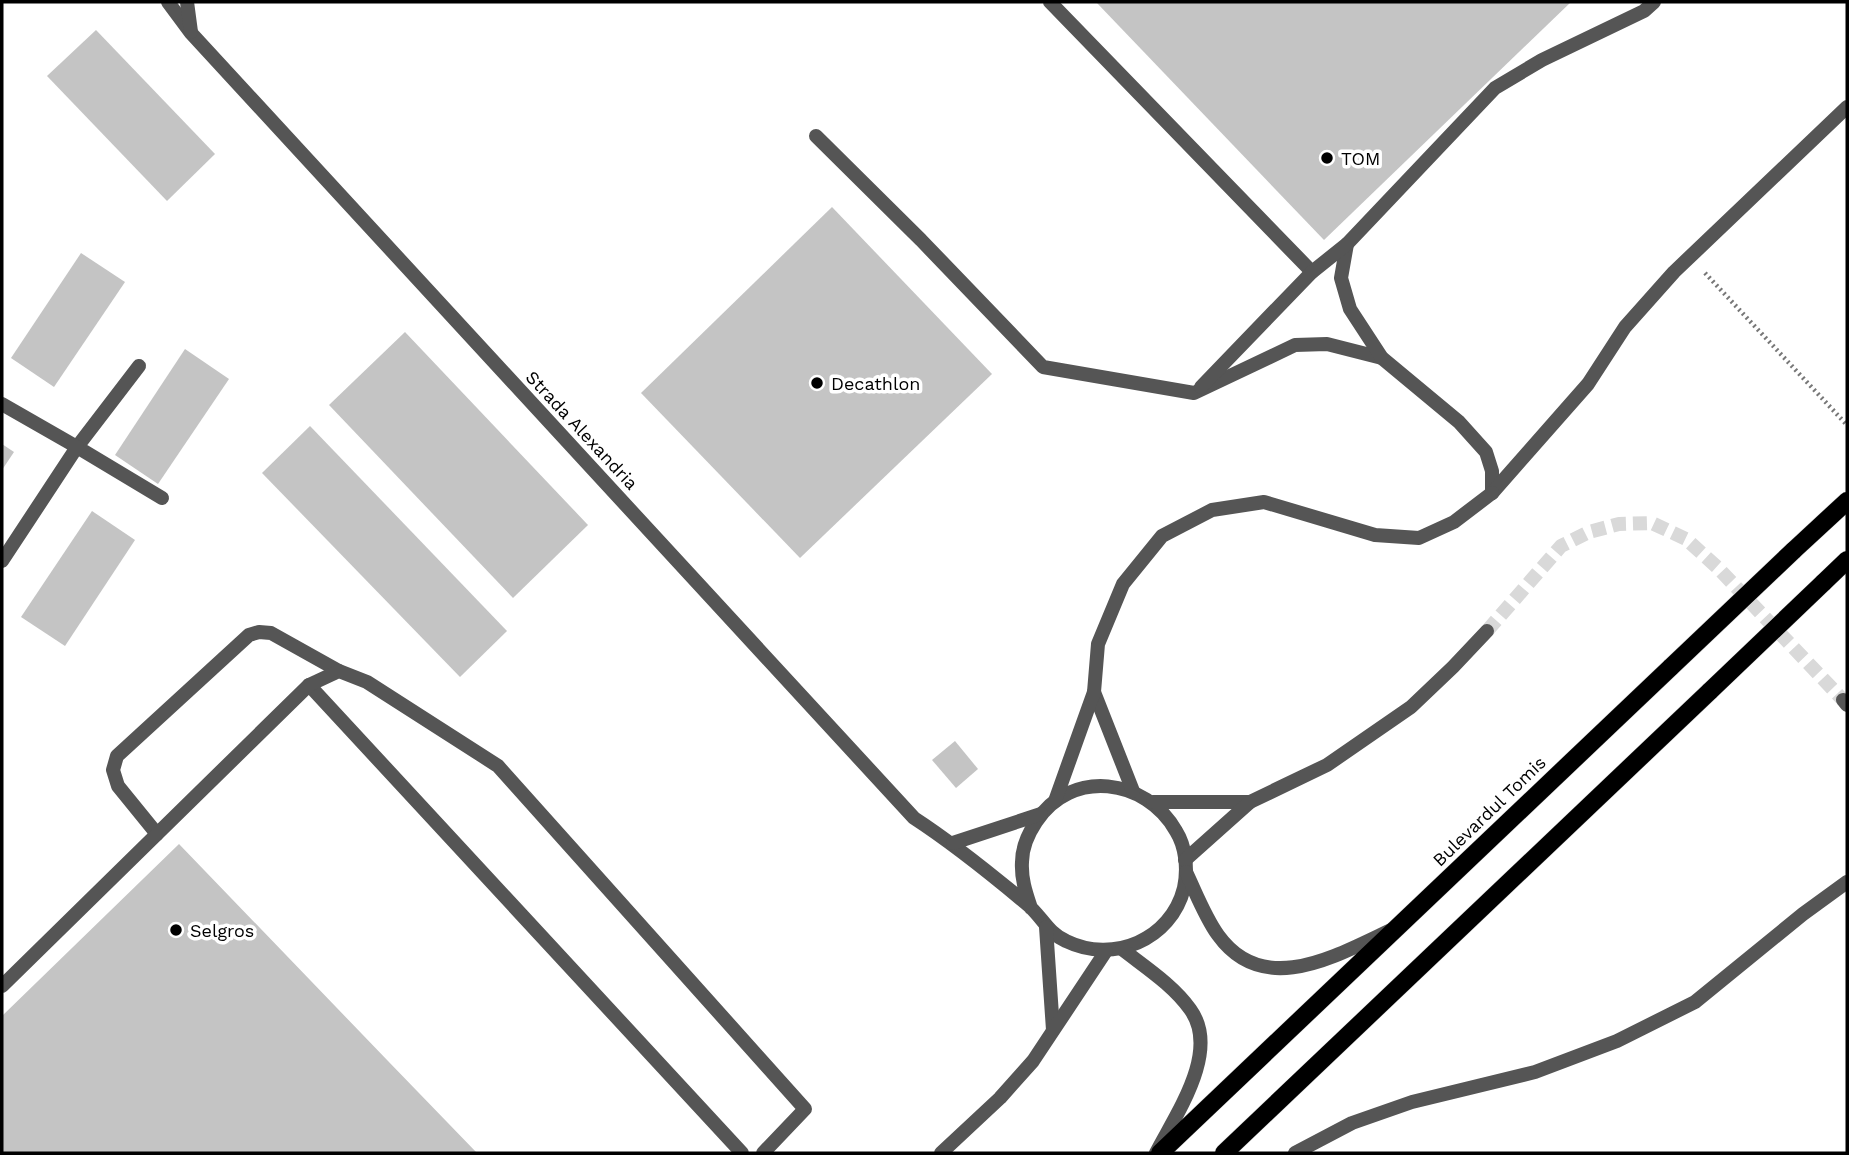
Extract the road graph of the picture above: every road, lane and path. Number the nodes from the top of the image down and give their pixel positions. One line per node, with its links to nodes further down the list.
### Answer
1 (168, 2): 5 (street, Strada Alexandria)
2 (187, 2): 5 (street)
3 (1049, 2): 9 (street)
4 (1654, 2): 8 (street)
5 (191, 33): 32 (street, Strada Alexandria)
6 (1847, 107): 17 (street)
7 (816, 136): 13 (street)
8 (1347, 244): 9 (street); 11 (street)
9 (1312, 272): 13 (street)
10 (1704, 273): 15 (path)
11 (1382, 358): 13 (street); 17 (street)
12 (139, 366): 16 (street)
13 (1194, 393)
14 (2, 404): 16 (street)
15 (1847, 425)
16 (77, 447): 18 (street); 21 (street)
17 (1492, 493): 25 (street)
18 (162, 498)
19 (1847, 501): 36 (main road, Bulevardul Tomis, bridge)
20 (1847, 559): 46 (main road, bridge)
21 (2, 561)
22 (1487, 631): 29 (street)
23 (339, 671): 24 (street); 31 (street); 43 (street)
24 (309, 685): 31 (street); 42 (street)
25 (1094, 692): 26 (street); 27 (street)
26 (1133, 791): 27 (street); 28 (street)
27 (1055, 801): 30 (street)
28 (1153, 802): 29 (street); 33 (street)
29 (1250, 802): 33 (street)
30 (1041, 814): 32 (street); 35 (street)
31 (157, 834): 40 (street)
32 (953, 843): 35 (street, Strada Alexandria)
33 (1186, 866): 36 (street); 38 (street)
34 (1847, 882): 47 (street)
35 (1031, 908): 37 (street)
36 (1398, 926): 45 (main road, Bulevardul Tomis)
37 (1046, 927): 39 (street); 41 (street)
38 (1122, 949): 39 (street); 45 (street)
39 (1106, 951): 41 (street)
40 (2, 986)
41 (1053, 1030): 44 (street)
42 (742, 1153)
43 (763, 1153)
44 (942, 1153)
45 (1158, 1153)
46 (1224, 1153)
47 (1296, 1153)

